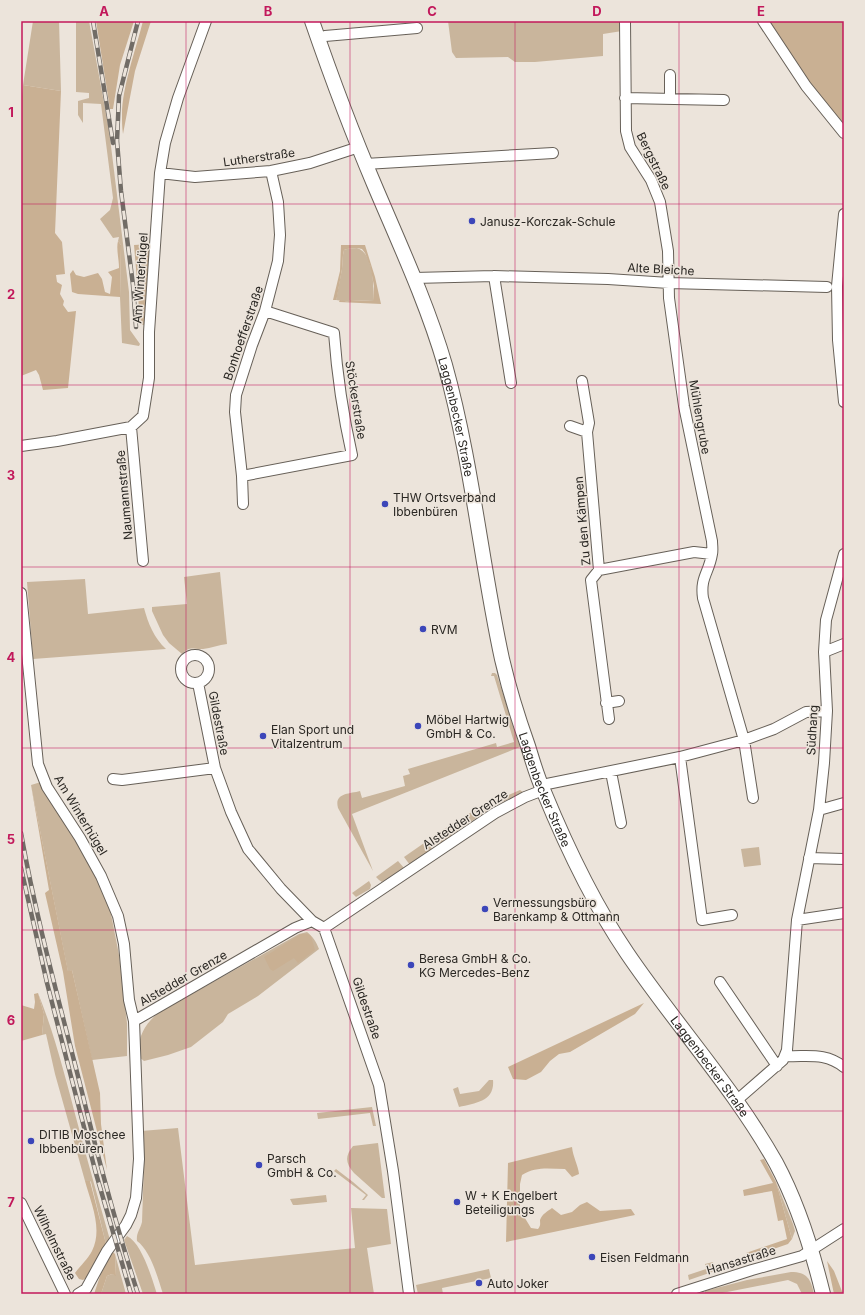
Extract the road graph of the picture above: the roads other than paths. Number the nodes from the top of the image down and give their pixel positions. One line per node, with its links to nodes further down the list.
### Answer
1 (206, 21): 16 (street, Am Winterhügel)
2 (312, 21): 6 (street, Laggenbecker Straße)
3 (625, 21): 8 (street, Bergstraße)
4 (763, 21): 11 (street)
5 (417, 28): 6 (street)
6 (318, 39): 12 (street, Laggenbecker Straße)
7 (670, 75): 9 (street)
8 (625, 98): 9 (street); 20 (street, Bergstraße)
9 (670, 98): 10 (street)
10 (724, 100)
11 (844, 133)
12 (359, 147): 14 (street, Laggenbecker Straße); 15 (street, Lutherstraße)
13 (553, 154): 14 (street)
14 (365, 164): 19 (street, Laggenbecker Straße)
15 (271, 171): 16 (street, Lutherstraße); 22 (street, Bonhoefferstraße)
16 (160, 173): 27 (street, Am Winterhügel)
17 (844, 214): 25 (street)
18 (494, 276): 19 (street, Alte Bleiche); 20 (street, Alte Bleiche); 24 (street)
19 (414, 278): 49 (street, Laggenbecker Straße)
20 (669, 283): 21 (street, Alte Bleiche); 32 (street, Mühlengrube)
21 (826, 287)
22 (265, 311): 30 (street, Bonhoefferstraße); 30 (street, Stöckerstraße)
23 (582, 381): 28 (street, Zu den Kämpen)
24 (511, 383)
25 (844, 402)
26 (570, 426): 28 (street)
27 (131, 427): 29 (street); 34 (street, Naumannstraße)
28 (587, 432): 35 (street, Zu den Kämpen)
29 (21, 446)
30 (242, 476): 31 (street, Bonhoefferstraße)
31 (243, 504)
32 (712, 554): 35 (street); 44 (street, Mühlengrube)
33 (844, 554): 38 (street, Südhang)
34 (143, 561)
35 (599, 570): 41 (street, Zu den Kämpen)
36 (21, 593): 62 (street, Am Winterhügel)
37 (844, 644): 38 (street)
38 (824, 652): 42 (street, Südhang)
39 (198, 683): 46 (street, Gildestraße)
40 (619, 701): 41 (street)
41 (606, 703): 43 (street, Zu den Kämpen)
42 (828, 711): 44 (street, Alstedder Grenze); 52 (street, Südhang)
43 (609, 719)
44 (744, 740): 45 (street, Alstedder Grenze); 50 (street)
45 (680, 757): 47 (street, Alstedder Grenze); 57 (street)
46 (215, 768): 48 (street, Gildestraße); 59 (street, Gildestraße)
47 (611, 772): 49 (street, Alstedder Grenze); 53 (street)
48 (113, 778)
49 (542, 788): 60 (street, Alstedder Grenze); 66 (street, Laggenbecker Straße)
50 (753, 798)
51 (844, 803): 52 (street)
52 (819, 810): 54 (street, Südhang)
53 (621, 823)
54 (809, 858): 55 (street); 58 (street, Südhang)
55 (844, 859)
56 (844, 913): 58 (street)
57 (732, 916)
58 (798, 920): 63 (street, Südhang)
59 (312, 921): 60 (street, Gildestraße); 62 (street, Alstedder Grenze)
60 (324, 928): 72 (street, Gildestraße)
61 (720, 982): 64 (street)
62 (134, 1021): 71 (street, Alstedder Grenze)
63 (786, 1056): 64 (street); 65 (street)
64 (777, 1066): 66 (street)
65 (844, 1067)
66 (736, 1101): 69 (street, Laggenbecker Straße)
67 (21, 1203): 70 (street, Wilhelmstraße)
68 (844, 1229): 69 (street)
69 (812, 1250): 73 (street, Hansastraße); 74 (street, Laggenbecker Straße)
70 (65, 1294)
71 (78, 1294)
72 (409, 1294)
73 (677, 1294)
74 (823, 1294)

